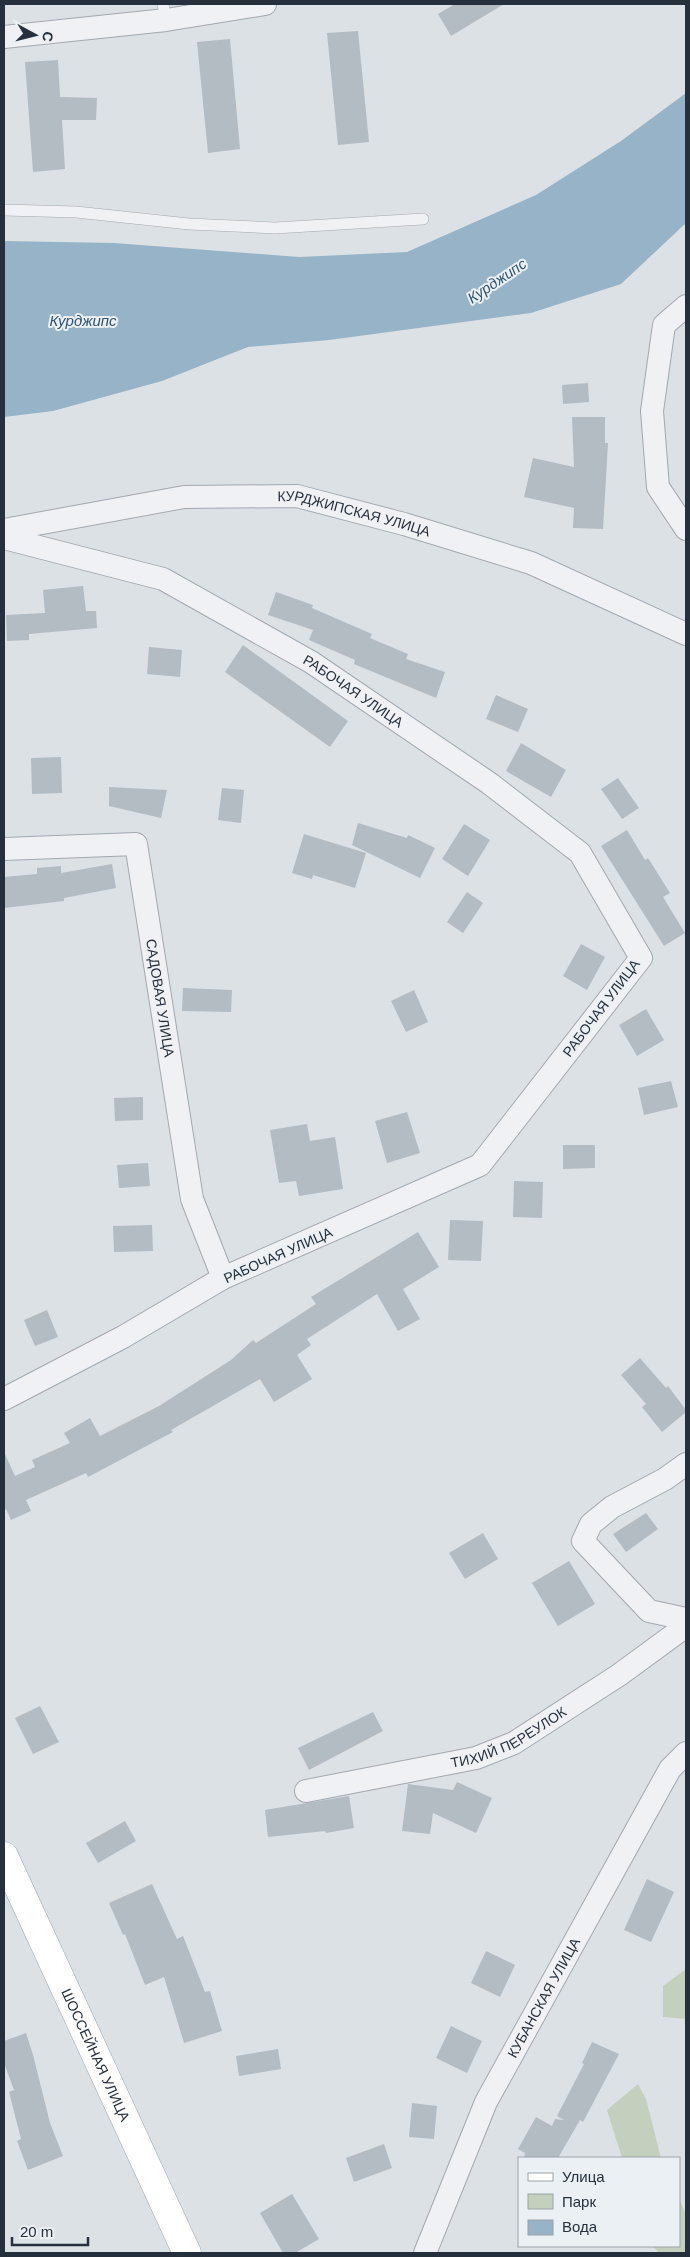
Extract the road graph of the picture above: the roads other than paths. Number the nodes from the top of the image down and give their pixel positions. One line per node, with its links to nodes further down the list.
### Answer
1 (265, 4): 2 (street)
2 (165, 12): 3 (street)
3 (4, 37)
4 (4, 210): 5 (lane)
5 (423, 218)
6 (686, 306): 7 (street)
7 (686, 529)
8 (4, 530): 10 (street, КУРДЖИПСКАЯ УЛИЦА)
9 (4, 538): 12 (street, РАБОЧАЯ УЛИЦА)
10 (686, 634)
11 (4, 849): 12 (street, САДОВАЯ УЛИЦА)
12 (223, 1278): 13 (street, РАБОЧАЯ УЛИЦА)
13 (4, 1399)
14 (686, 1464): 15 (street)
15 (686, 1619)
16 (686, 1626): 18 (street, ТИХИЙ ПЕРЕУЛОК)
17 (686, 1753): 21 (street, КУБАНСКАЯ УЛИЦА)
18 (306, 1791)
19 (4, 1856): 20 (main road, ШОССЕЙНАЯ УЛИЦА)
20 (187, 2253)
21 (425, 2253)

